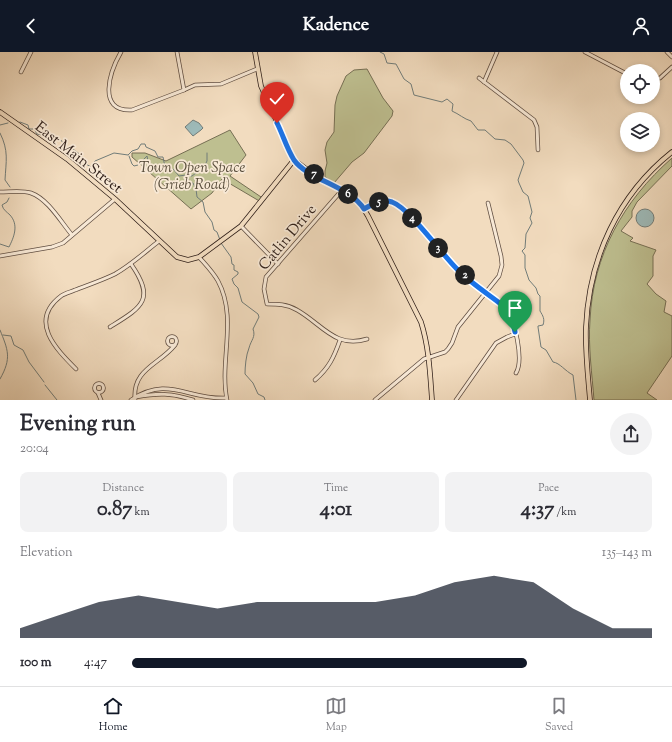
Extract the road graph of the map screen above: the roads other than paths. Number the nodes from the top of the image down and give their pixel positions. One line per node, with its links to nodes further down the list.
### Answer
1 (31, 52): 12 (street)
2 (121, 52): 16 (street)
3 (177, 52): 16 (street)
4 (255, 52): 10 (main road)
5 (497, 52): 15 (street)
6 (585, 52): 11 (street)
7 (667, 52): 8 (street)
8 (672, 57)
9 (672, 67): 14 (street)
10 (256, 69): 16 (street); 20 (main road)
11 (620, 70)
12 (21, 72)
13 (479, 78): 15 (street)
14 (660, 78)
15 (484, 82): 18 (street)
16 (184, 90)
17 (0, 112): 23 (main road, East Main Street)
18 (538, 150)
19 (672, 152): 53 (main road)
20 (294, 160): 21 (main road); 26 (main road)
21 (342, 190): 25 (main road); 32 (street, Catlin Drive)
22 (0, 192): 27 (street)
23 (115, 199): 27 (street); 28 (main road, East Main Street)
24 (488, 203): 33 (street)
25 (364, 209): 33 (street); 39 (main road)
26 (241, 226): 30 (main road); 32 (street)
27 (72, 235): 29 (street)
28 (159, 241): 30 (main road, East Main Street); 31 (street)
29 (0, 256)
30 (199, 257): 45 (street)
31 (131, 264): 34 (street); 40 (street)
32 (278, 264): 37 (street, Catlin Drive)
33 (486, 292): 35 (street); 39 (street)
34 (110, 327)
35 (515, 334): 41 (street); 46 (street)
36 (367, 339): 37 (street)
37 (340, 340): 42 (street)
38 (175, 345): 44 (street)
39 (429, 356): 50 (street); 51 (main road)
40 (76, 369)
41 (516, 373)
42 (315, 380)
43 (98, 393): 47 (street)
44 (135, 399): 45 (street); 48 (street); 49 (street)
45 (226, 399)
46 (456, 399): 52 (street)
47 (101, 400)
48 (131, 400)
49 (193, 400)
50 (375, 400)
51 (432, 400)
52 (462, 400)
53 (590, 400)

